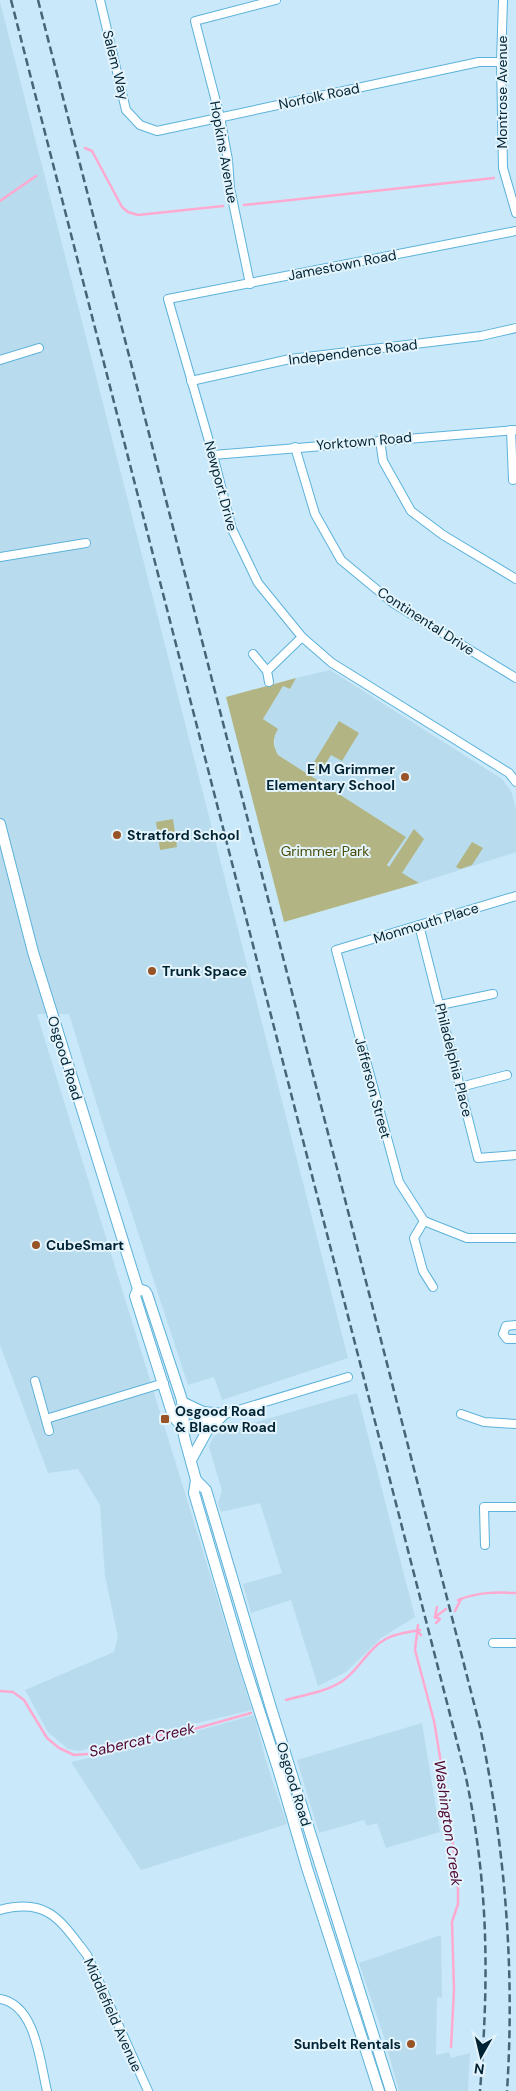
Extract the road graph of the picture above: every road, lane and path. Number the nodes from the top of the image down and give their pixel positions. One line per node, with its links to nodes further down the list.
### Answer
1 (100, 0): 6 (street, Salem Way)
2 (276, 0): 5 (street, Hopkins Avenue)
3 (503, 0): 4 (street, Montrose Avenue)
4 (500, 62): 5 (street, Norfolk Road); 7 (street, Montrose Avenue)
5 (220, 117): 6 (street, Norfolk Road); 9 (street, Hopkins Avenue)
6 (140, 125)
7 (516, 213)
8 (516, 231): 9 (street, Jamestown Road)
9 (250, 284): 10 (street, Jamestown Road)
10 (168, 300): 14 (street, Newport Drive)
11 (516, 328): 14 (street, Independence Road)
12 (39, 348): 13 (street)
13 (0, 360)
14 (191, 381): 18 (street, Newport Drive)
15 (513, 430): 16 (street, Yorktown Road); 19 (street)
16 (380, 440): 17 (street, Yorktown Road); 22 (street)
17 (295, 447): 18 (street, Yorktown Road); 26 (street, Continental Drive)
18 (213, 455): 23 (street, Newport Drive)
19 (513, 480)
20 (86, 543): 21 (street)
21 (0, 557)
22 (516, 579)
23 (302, 637): 25 (street); 28 (street, Newport Drive)
24 (253, 654): 25 (street)
25 (267, 671): 27 (street)
26 (516, 678)
27 (269, 682)
28 (516, 782)
29 (0, 824): 41 (main road, Osgood Road)
30 (516, 896): 31 (street, Monmouth Place)
31 (419, 925): 32 (street, Monmouth Place); 34 (street, Philadelphia Place)
32 (336, 950): 38 (street, Jefferson Street)
33 (493, 994): 34 (street)
34 (440, 1005): 36 (street, Philadelphia Place)
35 (507, 1075): 36 (street)
36 (460, 1087): 37 (street, Philadelphia Place)
37 (516, 1156)
38 (424, 1221): 39 (street); 40 (street)
39 (516, 1238)
40 (434, 1287)
41 (138, 1290): 46 (main road, Osgood Road); 47 (main road, Osgood Road)
42 (516, 1325): 43 (street)
43 (516, 1339)
44 (348, 1377): 48 (street)
45 (35, 1380): 50 (street)
46 (164, 1383): 50 (street); 52 (main road, Osgood Road)
47 (182, 1402): 48 (main road); 52 (main road, Osgood Road)
48 (224, 1414): 52 (street); 54 (main road)
49 (461, 1414): 51 (street)
50 (46, 1418): 53 (street)
51 (516, 1424)
52 (182, 1427): 54 (main road, Osgood Road)
53 (49, 1432)
54 (191, 1460): 55 (main road, Osgood Road)
55 (196, 1480): 58 (main road, Osgood Road); 59 (main road, Osgood Road)
56 (516, 1507): 57 (street)
57 (485, 1546)
58 (216, 1568): 59 (main road); 63 (main road, Osgood Road)
59 (238, 1600): 62 (main road, Osgood Road)
60 (493, 1643): 61 (street)
61 (516, 1643)
62 (271, 1708): 63 (main road); 65 (main road, Osgood Road)
63 (260, 1712): 64 (main road, Osgood Road)
64 (277, 1765): 65 (main road); 70 (main road, Osgood Road)
65 (289, 1765): 71 (main road, Osgood Road)
66 (0, 1910): 69 (street, Middlefield Avenue)
67 (0, 1999): 68 (street)
68 (47, 2091)
69 (148, 2091)
70 (379, 2091)
71 (391, 2091)

